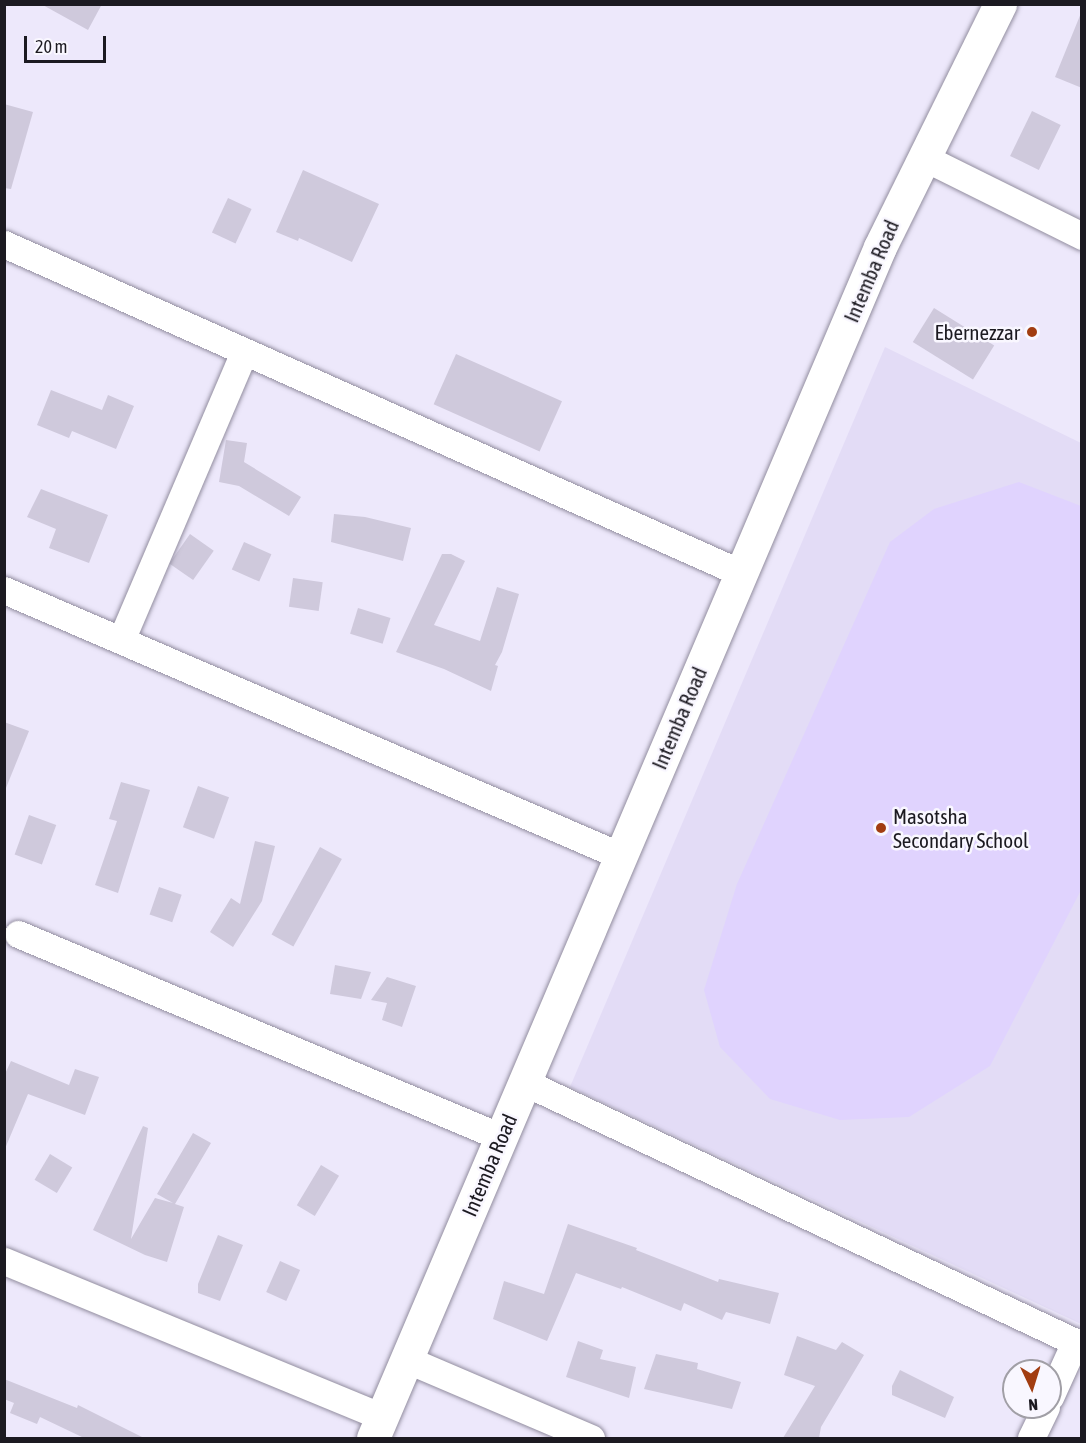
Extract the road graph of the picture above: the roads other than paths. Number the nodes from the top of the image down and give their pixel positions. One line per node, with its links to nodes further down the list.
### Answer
1 (1000, 4): 2 (street, Intemba Road)
2 (922, 157): 3 (street); 6 (street, Intemba Road)
3 (1082, 236)
4 (4, 244): 5 (street)
5 (244, 352): 6 (street); 8 (street)
6 (741, 573): 9 (street, Intemba Road)
7 (4, 590): 8 (street)
8 (122, 638): 9 (street)
9 (621, 855): 11 (street, Intemba Road)
10 (18, 934): 12 (street)
11 (524, 1082): 12 (street, Intemba Road); 14 (street)
12 (501, 1137): 15 (street, Intemba Road)
13 (4, 1261): 18 (street)
14 (1078, 1343): 16 (street)
15 (408, 1360): 18 (street, Intemba Road); 19 (street)
16 (1062, 1374)
17 (1040, 1419): 20 (street)
18 (378, 1428)
19 (591, 1438)
20 (1031, 1438)

